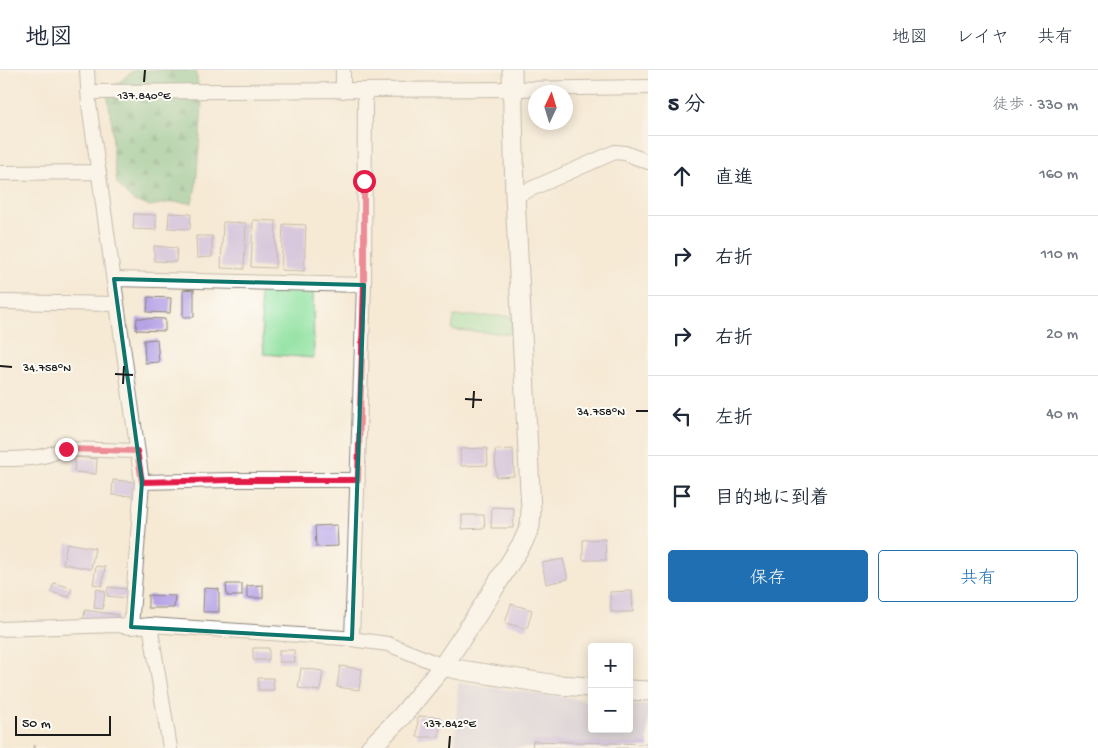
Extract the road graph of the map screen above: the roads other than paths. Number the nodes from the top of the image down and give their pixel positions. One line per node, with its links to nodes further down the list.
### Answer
1 (87, 70): 8 (street)
2 (343, 70): 7 (street)
3 (512, 70): 5 (street)
4 (648, 87): 5 (street)
5 (513, 89): 6 (street); 12 (street)
6 (365, 90): 7 (street); 14 (street)
7 (343, 91): 8 (street)
8 (88, 92): 10 (street)
9 (648, 162): 12 (street)
10 (99, 172): 11 (street); 13 (street)
11 (0, 173)
12 (516, 196): 25 (street)
13 (114, 279): 14 (street); 16 (street)
14 (364, 285): 19 (street)
15 (0, 302): 16 (street)
16 (117, 304): 17 (street)
17 (137, 451): 18 (street); 20 (street)
18 (0, 459)
19 (358, 480): 20 (street); 24 (street)
20 (142, 482): 22 (street)
21 (150, 625): 22 (street); 24 (street); 29 (street)
22 (130, 627): 23 (street)
23 (0, 628)
24 (352, 639): 25 (street)
25 (443, 666): 26 (street); 30 (street)
26 (588, 688)
27 (633, 690): 28 (street)
28 (648, 691)
29 (170, 748)
30 (370, 748)

